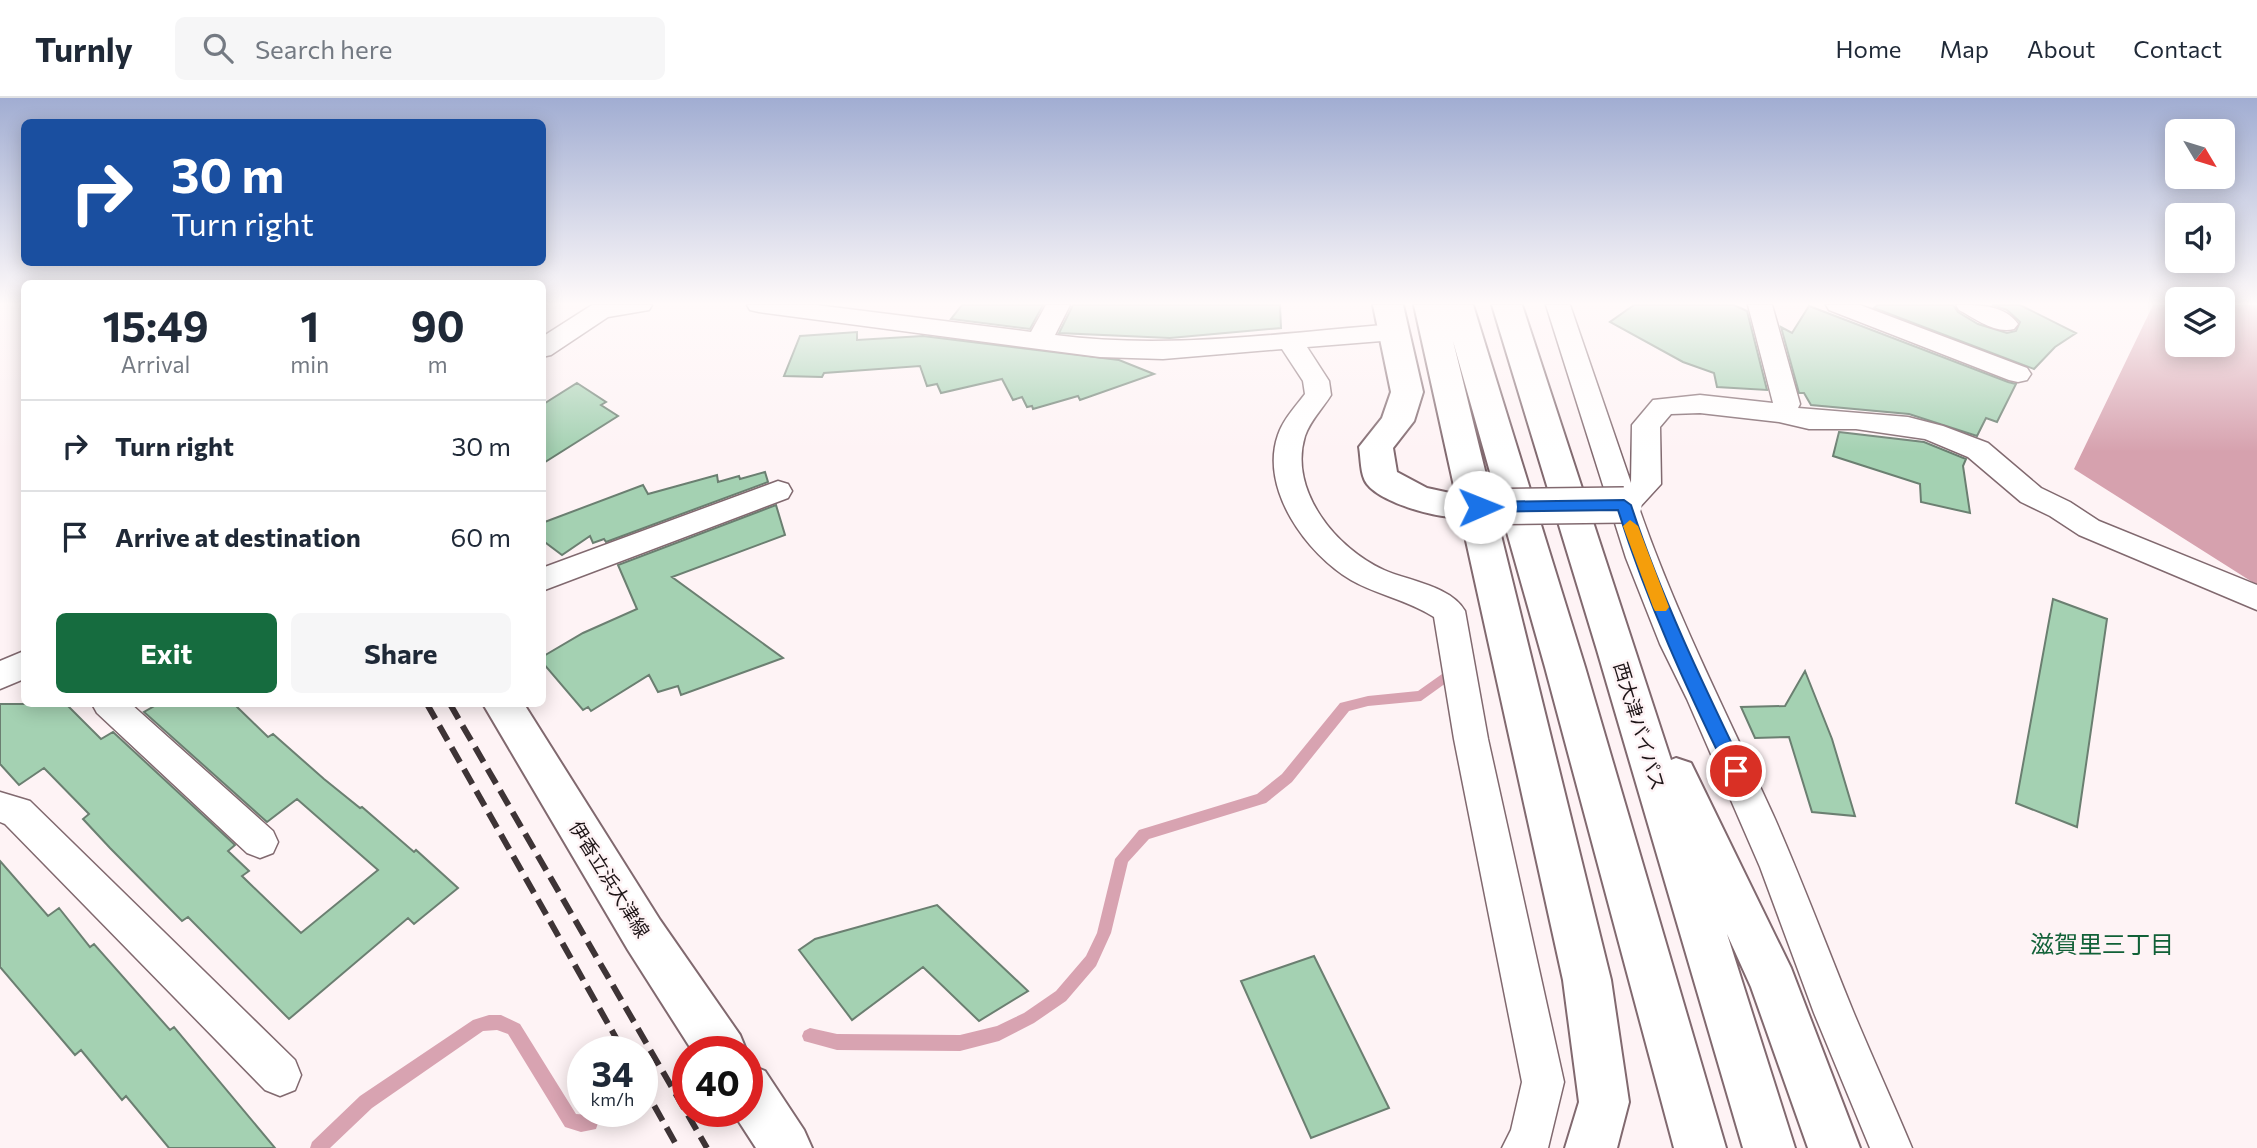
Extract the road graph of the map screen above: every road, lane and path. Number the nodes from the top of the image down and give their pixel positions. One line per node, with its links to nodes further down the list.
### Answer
1 (1298, 354): 26 (street)
2 (1399, 354): 12 (main road, bridge)
3 (1440, 354): 27 (main road)
4 (1472, 354): 28 (main road)
5 (1523, 354): 15 (main road, 西大津バイパス)
6 (1574, 354): 12 (street)
7 (1773, 354): 10 (street)
8 (1966, 354): 9 (street)
9 (2018, 374)
10 (1779, 413): 12 (street); 14 (street)
11 (778, 491): 13 (street)
12 (1624, 505): 31 (street)
13 (546, 578)
14 (2257, 598)
15 (1617, 650): 29 (main road, 西大津バイパス); 30 (main road)
16 (21, 666): 17 (street)
17 (0, 676)
18 (112, 707): 21 (street)
19 (505, 707): 22 (main road, 伊香立浜大津線)
20 (0, 807): 23 (street)
21 (260, 842)
22 (711, 1036)
23 (280, 1075)
24 (763, 1113): 25 (main road)
25 (786, 1148)
26 (1523, 1148)
27 (1591, 1148)
28 (1700, 1148)
29 (1769, 1148)
30 (1834, 1148)
31 (1891, 1148)

